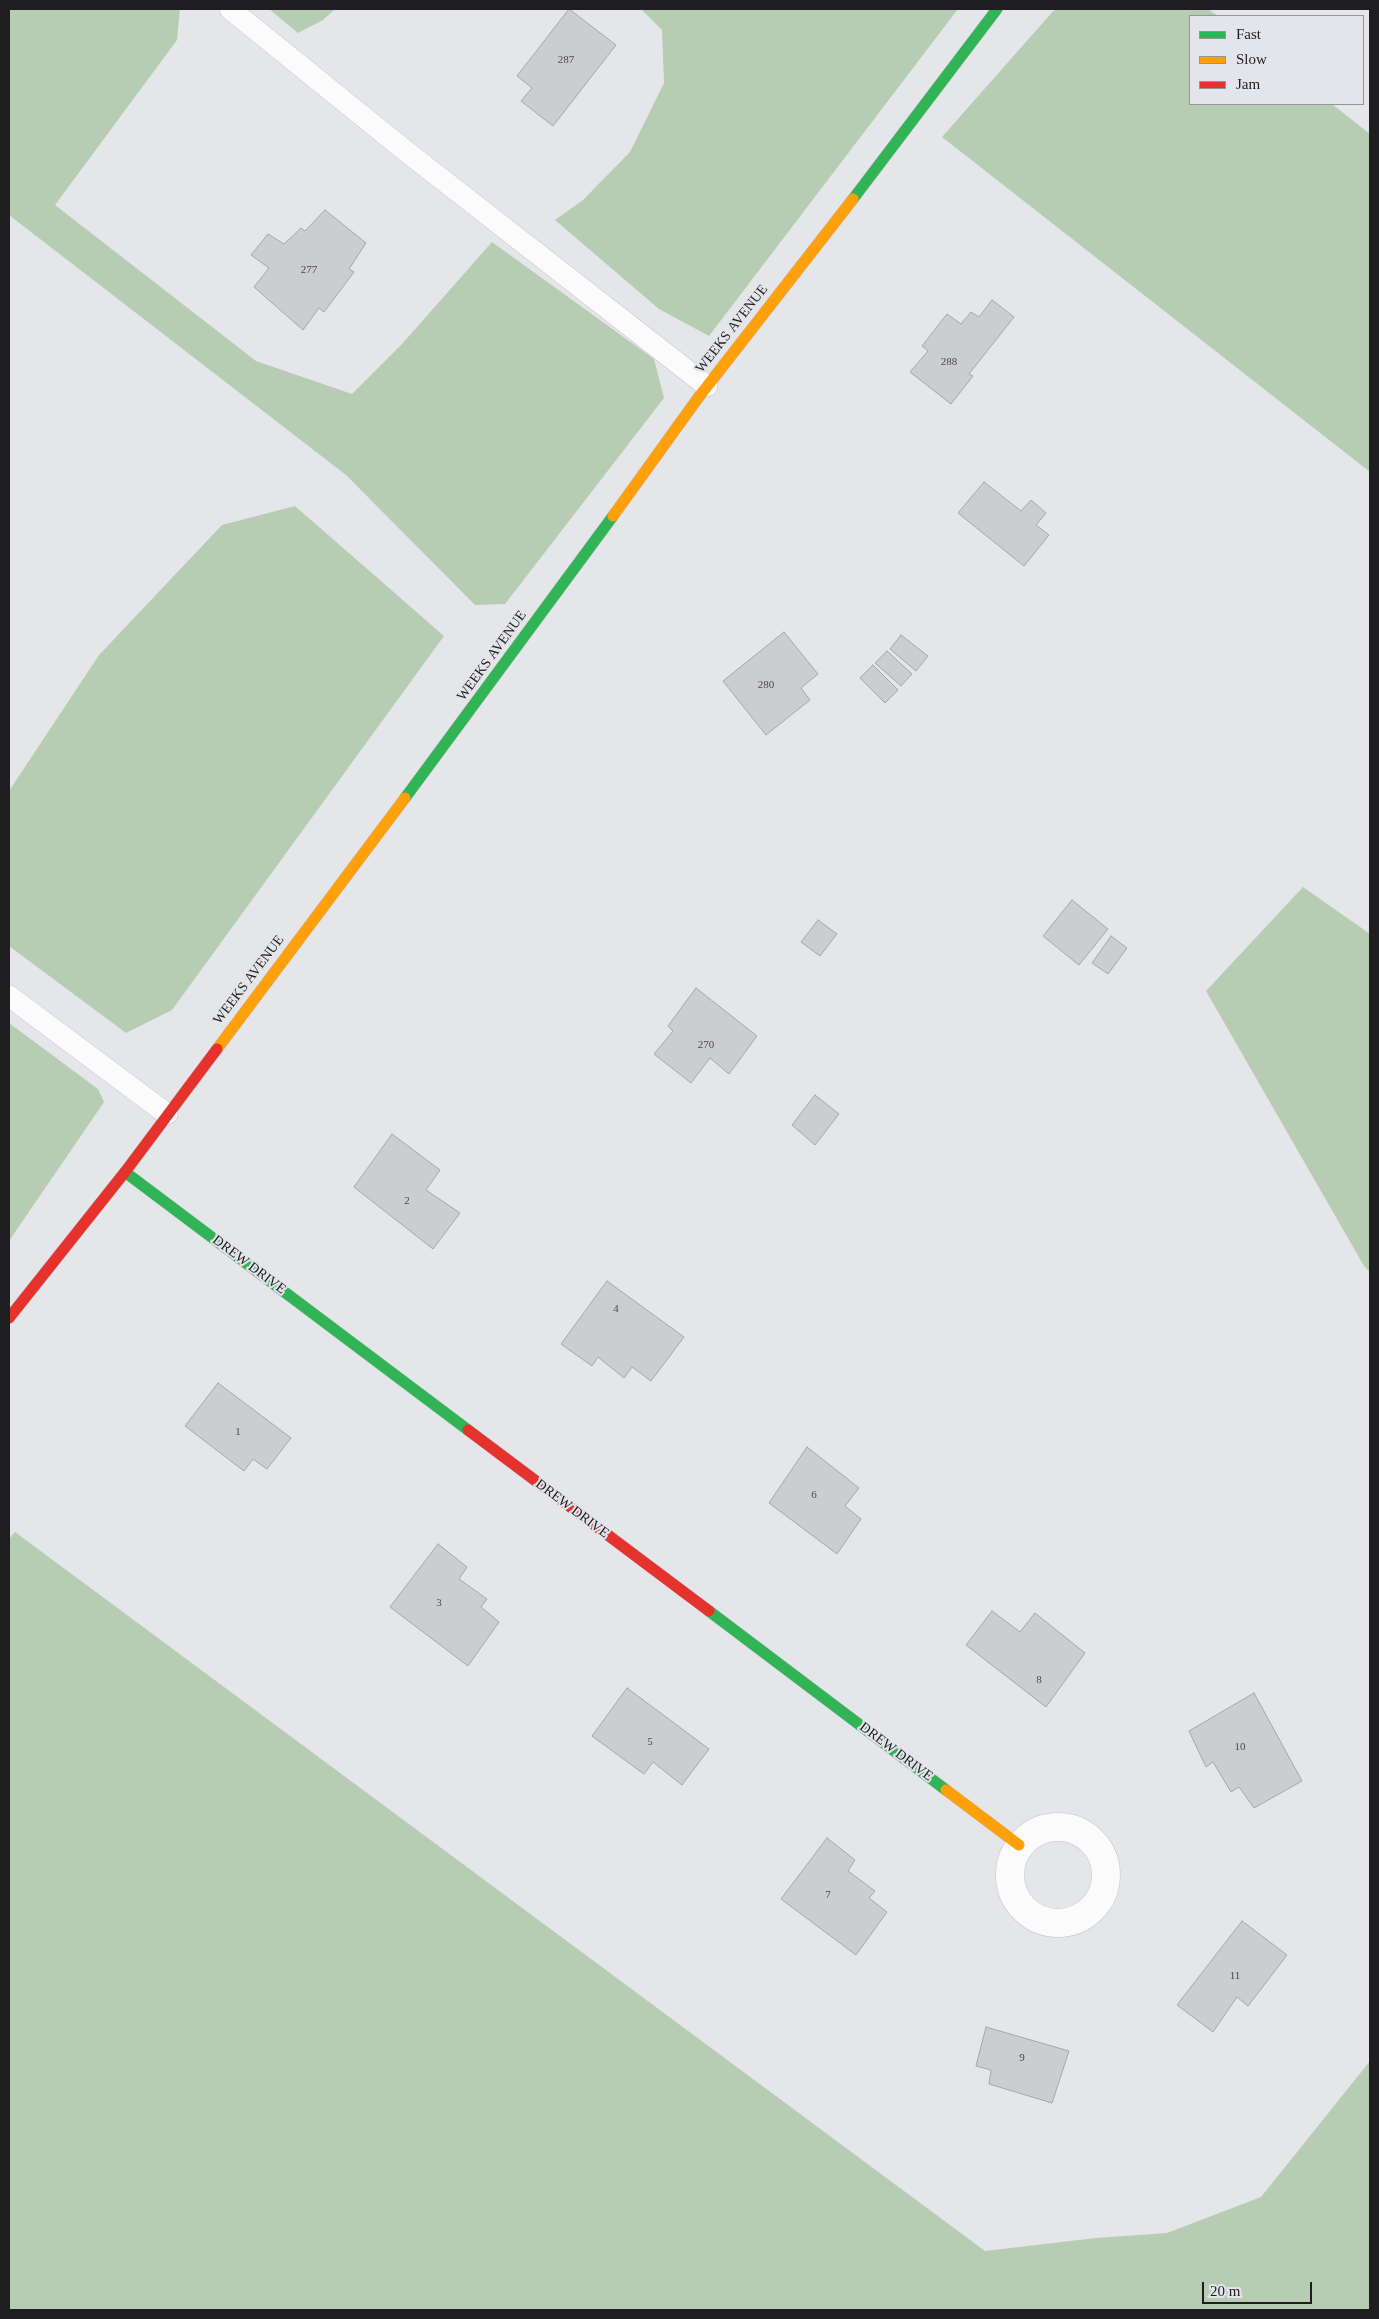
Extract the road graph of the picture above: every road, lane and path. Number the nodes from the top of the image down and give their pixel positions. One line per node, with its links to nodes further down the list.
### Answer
1 (230, 9): 3 (lane)
2 (997, 9): 3 (street, WEEKS AVENUE)
3 (707, 386): 5 (street, WEEKS AVENUE)
4 (9, 996): 5 (lane)
5 (168, 1114): 6 (street, WEEKS AVENUE)
6 (125, 1172): 7 (street, WEEKS AVENUE); 8 (street, DREW DRIVE)
7 (9, 1318)
8 (1019, 1845)

